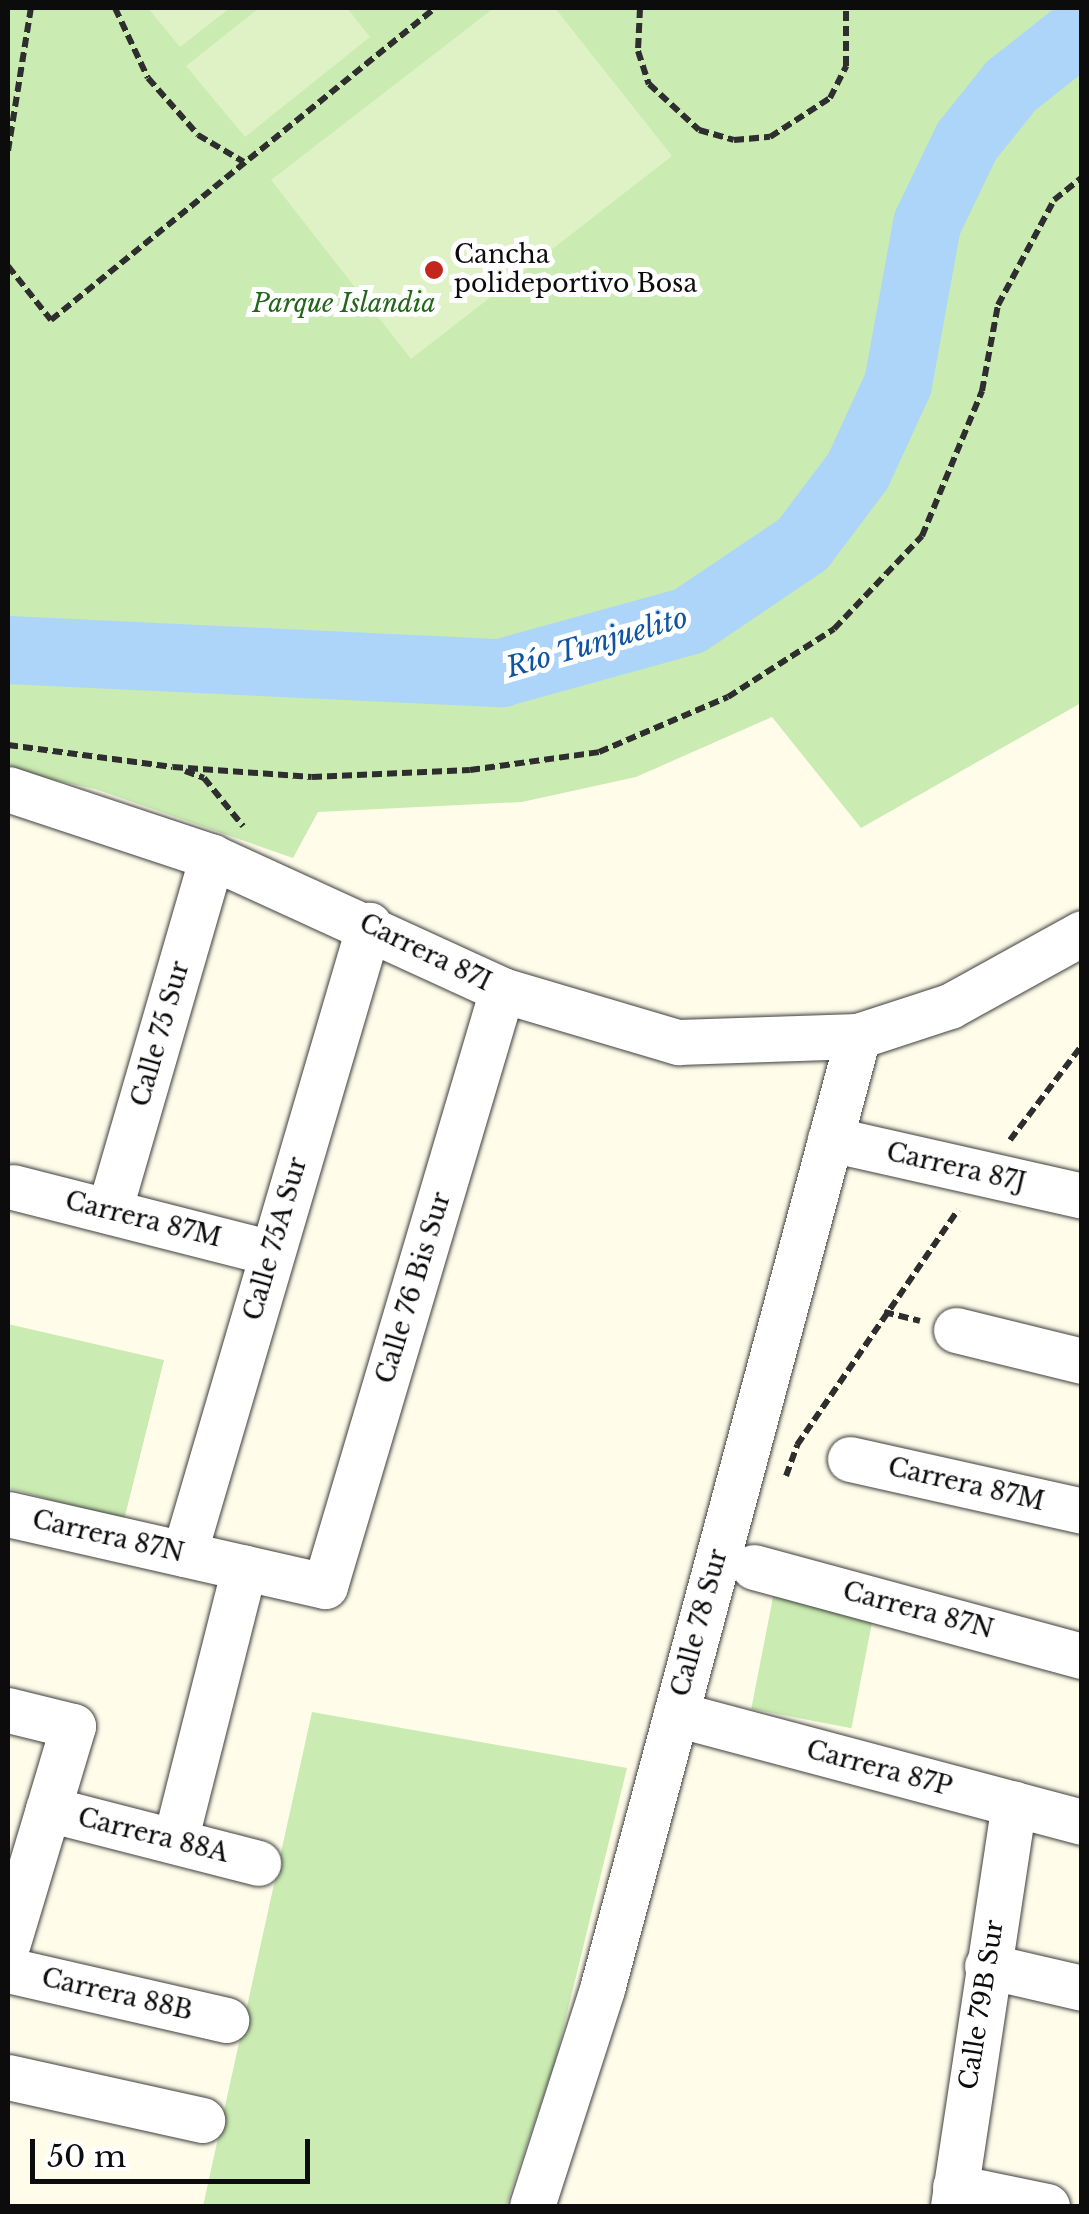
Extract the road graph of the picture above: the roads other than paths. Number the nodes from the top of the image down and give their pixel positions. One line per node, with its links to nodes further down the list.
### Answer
1 (8, 789): 2 (street, Carrera 87I)
2 (212, 856): 3 (street, Carrera 87I); 10 (street, Calle 75 Sur)
3 (368, 925): 5 (street, Carrera 87I); 11 (street, Calle 75A Sur)
4 (1082, 933): 6 (street, Carrera 87I)
5 (502, 990): 6 (street, Carrera 87I); 20 (street, Calle 76 Bis Sur)
6 (858, 1036): 7 (street, Calle 78 Sur)
7 (830, 1139): 9 (street, Carrera 87J); 23 (street, Calle 78 Sur)
8 (13, 1187): 10 (street, Carrera 87M)
9 (1082, 1196)
10 (109, 1211): 11 (street, Carrera 87M)
11 (272, 1254): 17 (street, Calle 75A Sur)
12 (956, 1330): 13 (street)
13 (1082, 1361)
14 (850, 1459): 15 (street, Carrera 87M)
15 (1082, 1511)
16 (8, 1514): 17 (street, Carrera 87N)
17 (184, 1554): 19 (street, Carrera 87N)
18 (754, 1566): 21 (street, Carrera 87N)
19 (244, 1568): 20 (street, Carrera 87N); 27 (street)
20 (325, 1586)
21 (1082, 1656)
22 (8, 1710): 25 (street)
23 (676, 1714): 24 (street, Carrera 87P); 38 (street, Calle 78 Sur)
24 (1014, 1804): 26 (street, Carrera 87P); 31 (street, Calle 79B Sur)
25 (48, 1808): 27 (street, Carrera 88A); 29 (street)
26 (1082, 1822)
27 (175, 1841): 28 (street, Carrera 88A)
28 (258, 1862)
29 (14, 1896): 30 (street)
30 (8, 1942)
31 (987, 1966): 33 (street); 37 (street, Calle 79B Sur)
32 (8, 1970): 34 (street, Carrera 88B)
33 (1082, 1988)
34 (226, 2020)
35 (8, 2076): 36 (street)
36 (202, 2120)
37 (954, 2197): 39 (street)
38 (532, 2206)
39 (1047, 2206)

